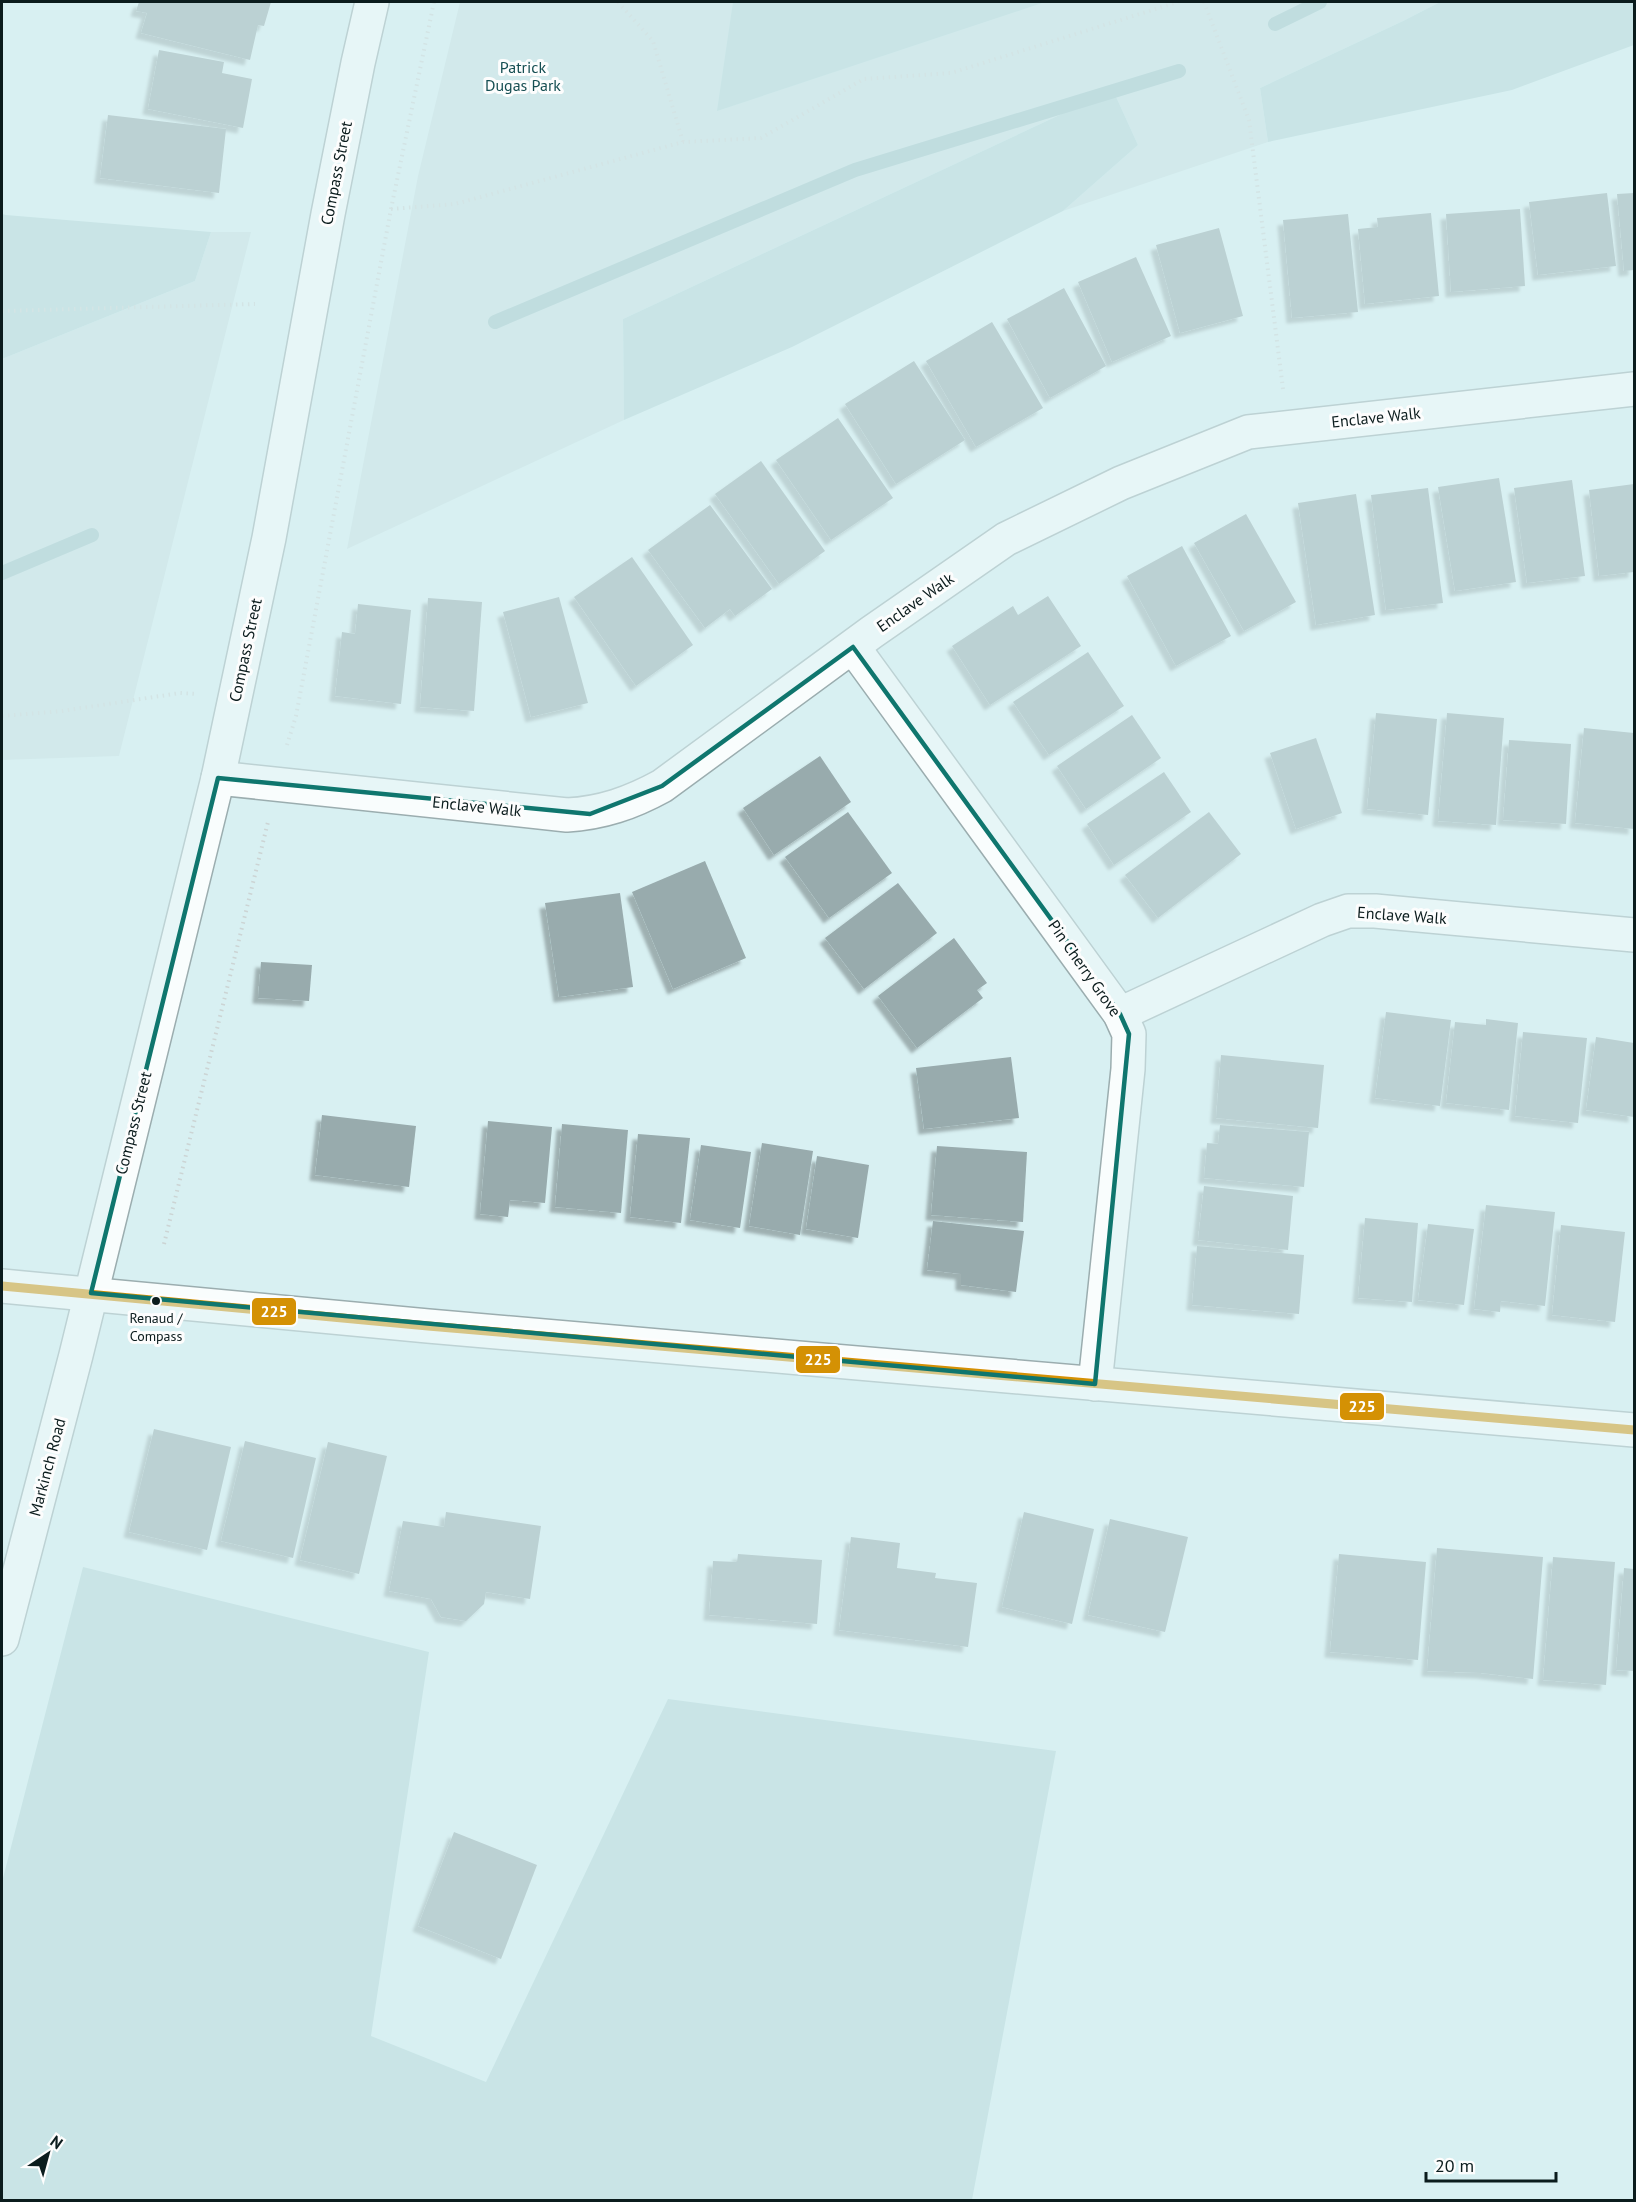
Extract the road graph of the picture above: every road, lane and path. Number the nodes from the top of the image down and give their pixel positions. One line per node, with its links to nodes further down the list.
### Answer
1 (372, 2): 13 (street, Compass Street)
2 (434, 2): 7 (path)
3 (618, 2): 6 (path)
4 (1178, 2): 6 (path)
5 (1204, 2): 11 (path)
6 (683, 142): 7 (path)
7 (391, 209): 16 (path)
8 (255, 304): 9 (path)
9 (2, 311)
10 (1635, 389): 11 (street, Enclave Walk)
11 (1284, 427): 12 (street, Enclave Walk)
12 (853, 647): 16 (street, Enclave Walk); 18 (street, Pin Cherry Grove)
13 (236, 695): 14 (path); 15 (street, Compass Street)
14 (2, 716)
15 (218, 778): 16 (street, Enclave Walk); 21 (street, Compass Street)
16 (277, 786): 19 (path)
17 (1635, 935): 18 (street, Enclave Walk)
18 (1120, 1014): 22 (street, Pin Cherry Grove)
19 (165, 1244)
20 (2, 1286): 21 (street)
21 (91, 1293): 22 (street); 24 (street, Markinch Road)
22 (1095, 1384): 23 (street)
23 (1635, 1430)
24 (2, 1639)

